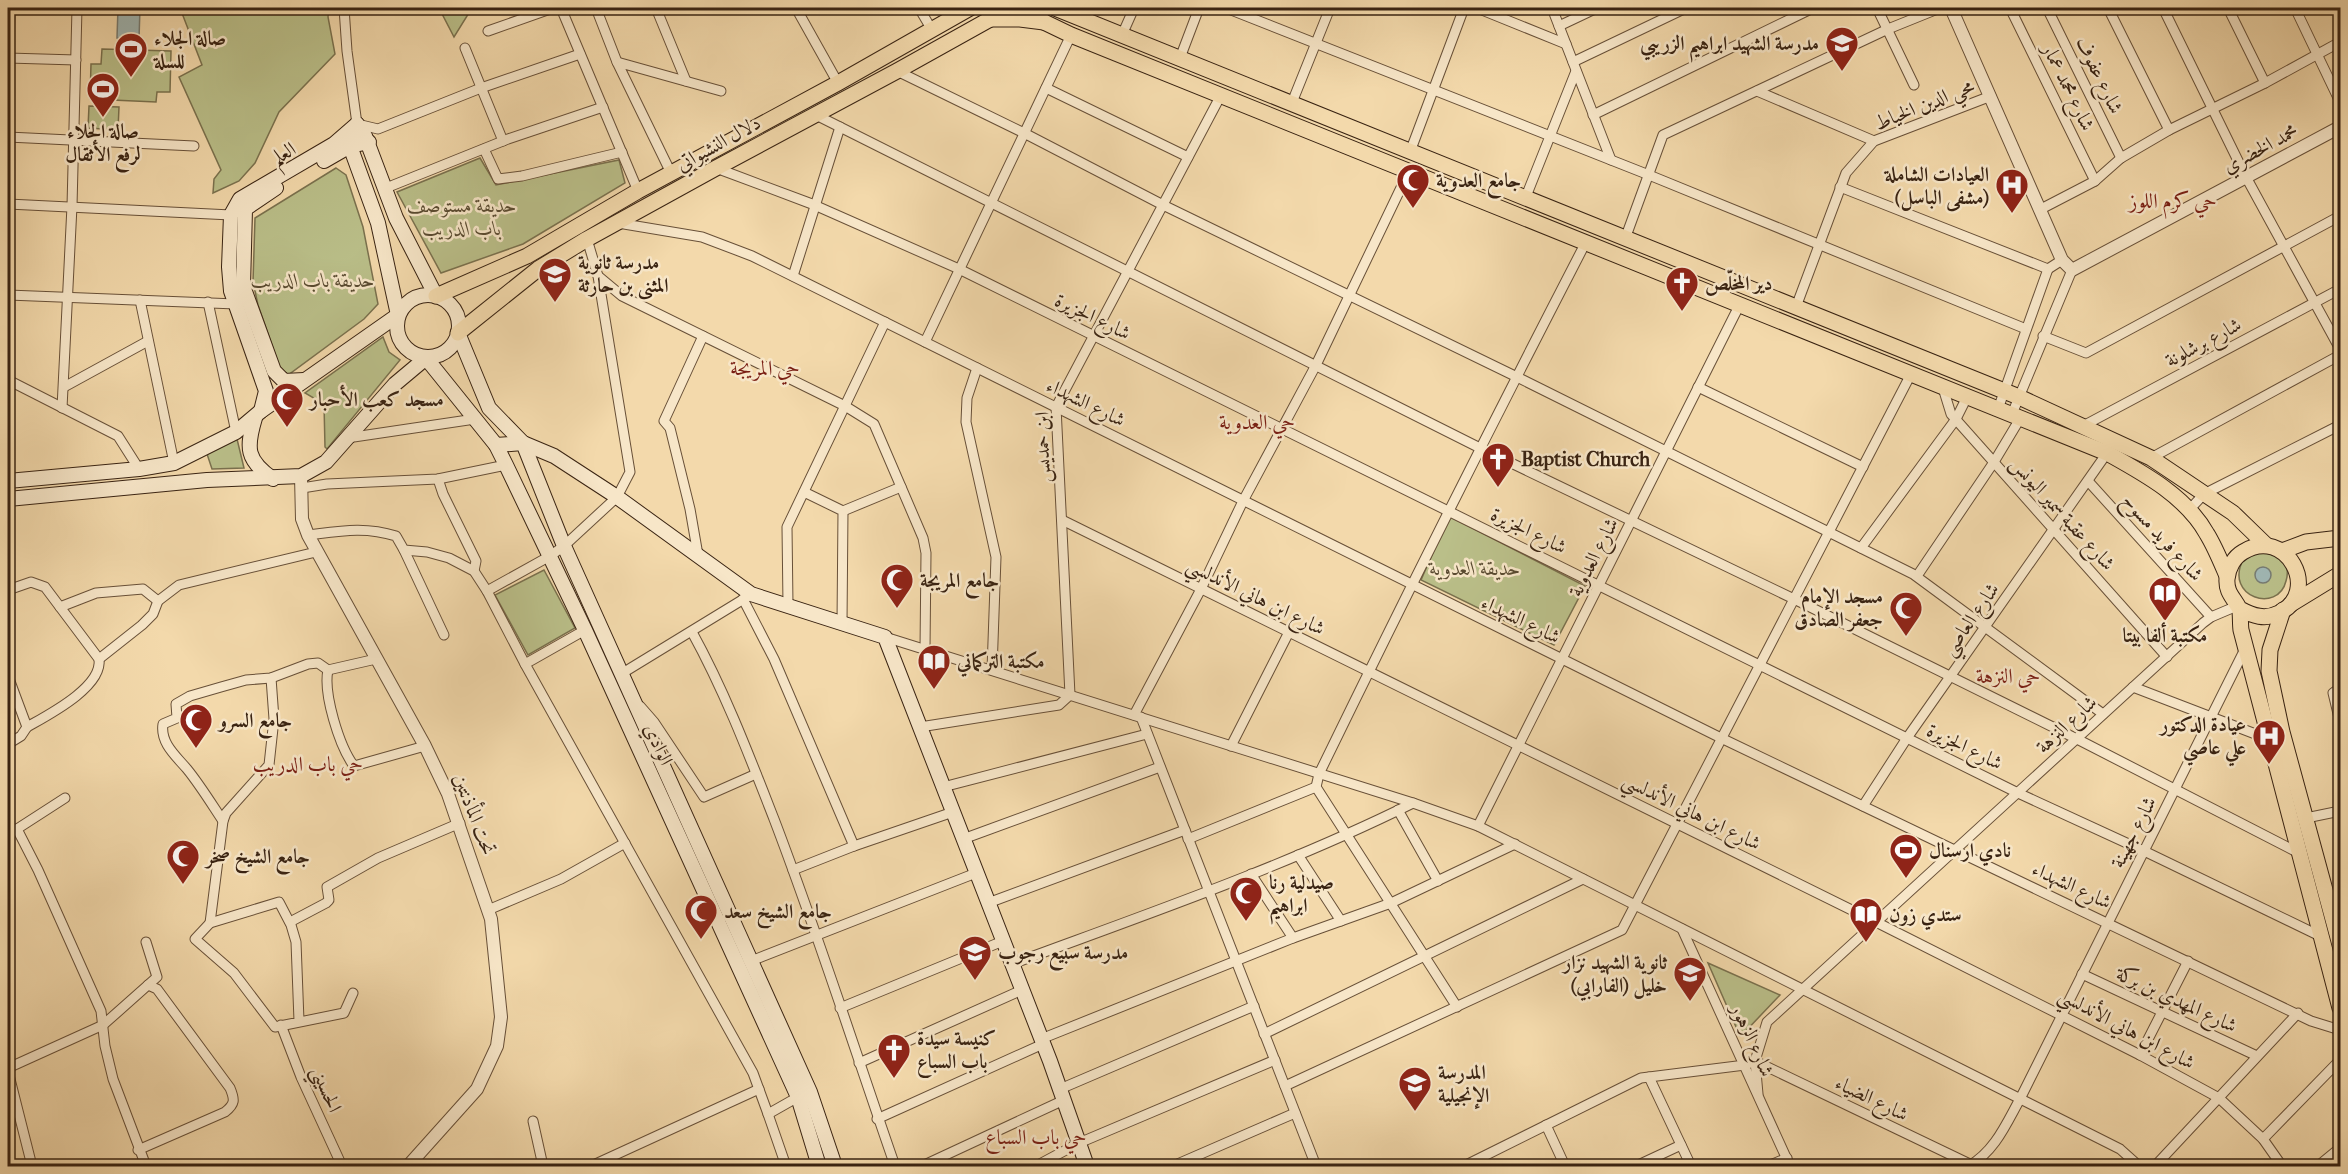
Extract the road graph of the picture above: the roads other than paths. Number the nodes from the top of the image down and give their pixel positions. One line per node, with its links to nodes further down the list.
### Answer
1 (10, 8): 47 (street)
2 (77, 8): 49 (street)
3 (344, 8): 71 (street)
4 (553, 8): 38 (street)
5 (561, 8): 45 (street)
6 (596, 8): 50 (street)
7 (656, 8): 54 (street)
8 (796, 8): 55 (street)
9 (919, 8): 37 (street)
10 (970, 8): 37 (main road)
11 (1010, 8): 33 (main road, دلال النشيواتي)
12 (1027, 8): 34 (main road)
13 (1055, 8): 40 (main road)
14 (1134, 8): 40 (street)
15 (1199, 8): 48 (street)
16 (1226, 8): 42 (street)
17 (1330, 8): 42 (street)
18 (1464, 8): 61 (street)
19 (1477, 8): 43 (street)
20 (1552, 8): 35 (street)
21 (1597, 8): 35 (street)
22 (1686, 8): 51 (street)
23 (1813, 8): 69 (street)
24 (1876, 8): 36 (street)
25 (1940, 8): 36 (street)
26 (1951, 8): 64 (street)
27 (2010, 8): 95 (street, شارع محمد عمار)
28 (2047, 8): 88 (street, شارع عفوف)
29 (2108, 8): 74 (street)
30 (2163, 8): 68 (street)
31 (2228, 8): 56 (street)
32 (2295, 8): 46 (street)
33 (991, 19): 34 (main road); 52 (main road, دلال النشيواتي)
34 (1044, 22): 39 (main road)
35 (1559, 26): 43 (street)
36 (1888, 29): 57 (street); 62 (street)
37 (932, 30): 55 (main road)
38 (488, 31)
39 (1071, 35): 59 (street); 63 (main road)
40 (1122, 35): 48 (main road)
41 (2340, 42): 46 (street)
42 (1315, 44): 61 (street); 66 (street)
43 (1566, 44): 51 (street)
44 (465, 48): 58 (street)
45 (580, 54): 58 (street); 67 (street)
46 (2317, 54): 56 (street); 65 (street)
47 (8, 58): 49 (street); 53 (street)
48 (1180, 58): 66 (main road)
49 (76, 60): 78 (street)
50 (617, 62): 54 (street); 92 (street)
51 (1574, 67): 69 (street); 76 (street)
52 (897, 71): 70 (main road, دلال النشيواتي); 75 (street)
53 (8, 76)
54 (686, 81): 60 (street)
55 (838, 83): 92 (main road)
56 (2265, 83): 68 (street)
57 (1914, 85)
58 (481, 88): 71 (street); 79 (street)
59 (1046, 88): 75 (street); 87 (street)
60 (721, 90)
61 (1432, 90): 76 (street); 86 (street)
62 (1757, 91): 80 (street); 93 (street)
63 (1221, 95): 87 (street, ابن حمديس); 91 (main road)
64 (1991, 96): 80 (street, محي الدين الخياط); 106 (street)
65 (2340, 102)
66 (1291, 105): 86 (main road)
67 (603, 107): 79 (street); 85 (street)
68 (2211, 108): 74 (street); 94 (street)
69 (1593, 114): 89 (street)
70 (816, 115): 72 (street); 90 (main road, دلال النشيواتي)
71 (357, 124): 81 (main road); 83 (main road); 107 (main road, العلم)
72 (840, 127): 101 (street); 104 (street)
73 (2340, 127): 94 (street, محمد الخضري)
74 (2169, 130): 88 (street)
75 (1024, 133): 101 (street); 102 (street)
76 (1550, 136): 89 (street); 99 (street)
77 (8, 137): 78 (street)
78 (74, 139): 82 (street); 103 (street)
79 (503, 141): 84 (street)
80 (1875, 141): 96 (street, محي الدين الخياط)
81 (369, 142): 83 (main road, العلم); 97 (main road)
82 (194, 146)
83 (350, 146): 105 (main road, العلم); 133 (main road)
84 (484, 150): 85 (street); 97 (street)
85 (622, 152): 98 (street)
86 (1410, 152): 99 (main road)
87 (1188, 157): 102 (street, ابن حمديس)
88 (2121, 158): 95 (street)
89 (1611, 160): 93 (street)
90 (716, 168): 104 (street, شارع الجزيرة); 109 (main road, دلال النشيواتي)
91 (1409, 171): 112 (main road); 124 (street)
92 (670, 173): 98 (main road)
93 (1648, 175): 110 (street); 113 (street)
94 (2246, 177): 114 (street); 118 (street, محمد الخضري)
95 (2095, 182): 106 (street)
96 (1840, 187): 113 (street, محي الدين الخياط); 117 (street)
97 (386, 188): 125 (main road)
98 (638, 191): 125 (main road)
99 (1525, 199): 110 (main road)
100 (8, 204): 103 (street)
101 (991, 204): 116 (street); 119 (street)
102 (1163, 205): 119 (street, ابن حمديس); 124 (street)
103 (72, 206): 107 (street); 126 (street)
104 (816, 206): 116 (street, شارع الجزيرة); 121 (street)
105 (245, 208): 107 (main road, العلم); 150 (main road)
106 (2041, 209): 115 (street)
107 (231, 215): 130 (main road)
108 (2340, 216): 114 (street)
109 (618, 223): 111 (main road, دلال النشيواتي); 121 (street, شارع الشهداء)
110 (1624, 238): 132 (main road)
111 (587, 239): 120 (street); 136 (main road, دلال النشيواتي)
112 (1586, 242): 131 (main road); 148 (street)
113 (1819, 244): 132 (street, محي الدين الخياط); 135 (street)
114 (2284, 246): 129 (street); 138 (street)
115 (2062, 260): 117 (street); 118 (street)
116 (959, 269): 139 (street, شارع الجزيرة); 141 (street)
117 (2048, 269): 135 (street)
118 (2072, 270): 138 (street)
119 (1128, 272): 139 (street, ابن حمديس); 145 (street)
120 (598, 276): 137 (street); 188 (street)
121 (793, 276): 134 (street, شارع الشهداء)
122 (2340, 289): 129 (street, شارع برشلونة)
123 (8, 295): 126 (street)
124 (1348, 295): 145 (street); 148 (street)
125 (435, 296): 133 (main road); 136 (main road)
126 (69, 297): 127 (street); 151 (street)
127 (140, 300): 128 (street); 140 (street)
128 (208, 302): 130 (street); 167 (street)
129 (2315, 303): 142 (street); 165 (street, شارع برشلونة)
130 (237, 304): 161 (main road)
131 (1740, 304): 147 (main road); 152 (street, شارع العدوية)
132 (1796, 307): 154 (main road)
133 (398, 315): 144 (main road); 150 (main road)
134 (885, 322): 141 (street, شارع الشهداء); 157 (street)
135 (2026, 329): 154 (street)
136 (458, 333): 144 (main road); 169 (main road)
137 (703, 336): 157 (street); 206 (street)
138 (2043, 336): 156 (street)
139 (1094, 337): 159 (street, ابن حمديس); 166 (street, شارع الجزيرة)
140 (148, 340): 151 (street); 176 (street)
141 (924, 342): 146 (street, شارع الشهداء)
142 (2340, 349)
143 (2340, 355): 174 (street)
144 (426, 358): 162 (main road, الوادي); 168 (main road)
145 (1316, 365): 166 (street); 171 (street)
146 (977, 368): 159 (street, شارع الشهداء); 241 (street)
147 (1911, 374): 153 (main road); 178 (street)
148 (1517, 377): 171 (street); 172 (street)
149 (8, 380): 158 (street)
150 (304, 380): 161 (main road)
151 (64, 387): 158 (street)
152 (1698, 387): 172 (street, شارع العدوية); 178 (street)
153 (1943, 388): 155 (main road); 163 (street, شارع عقبة سمير اليونس)
154 (2004, 391): 156 (main road); 160 (street)
155 (1967, 397): 160 (main road); 163 (street)
156 (2019, 397): 160 (street); 165 (main road)
157 (845, 406): 185 (street); 186 (street)
158 (62, 408): 179 (street)
159 (1056, 408): 190 (street, شارع الشهداء); 194 (street, ابن حمديس)
160 (2011, 413): 173 (main road); 175 (street)
161 (258, 415): 167 (main road); 180 (main road)
162 (475, 419): 168 (street); 170 (main road, الوادي)
163 (1956, 419): 175 (street, شارع عقبة سمير اليونس); 202 (street)
164 (2340, 425): 187 (street)
165 (2083, 426): 174 (main road)
166 (1281, 428): 190 (street); 191 (street, شارع الجزيرة)
167 (236, 432): 176 (main road)
168 (347, 438): 184 (main road)
169 (523, 443): 170 (main road); 188 (main road); 200 (main road, الوادي)
170 (496, 445): 177 (main road, الوادي)
171 (1480, 448): 191 (street); 195 (street)
172 (1665, 452): 195 (street, شارع العدوية); 197 (street)
173 (2107, 453): 182 (street, شارع العاصي); 192 (main road)
174 (2151, 458): 187 (main road)
175 (1994, 462): 196 (street, شارع عقبة سمير اليونس); 210 (street)
176 (174, 463): 179 (main road)
177 (506, 465): 181 (street); 207 (main road, الوادي)
178 (1863, 467): 197 (street)
179 (139, 469): 183 (main road)
180 (273, 479): 184 (main road); 189 (main road)
181 (438, 479): 184 (street); 208 (street)
182 (2088, 481): 196 (street, شارع العاصي); 224 (street, شارع فريد مسوح)
183 (8, 482)
184 (301, 482): 198 (street, تحت المأذنتين)
185 (901, 487): 193 (street); 233 (street)
186 (804, 492): 193 (street); 220 (street)
187 (2204, 494): 192 (street); 201 (main road)
188 (617, 497): 200 (street); 206 (main road)
189 (8, 499)
190 (1244, 501): 213 (street, شارع الشهداء); 214 (street)
191 (1448, 510): 212 (street, شارع الجزيرة); 213 (street)
192 (2189, 510): 211 (main road)
193 (843, 512): 225 (street)
194 (1062, 520): 214 (street, شارع ابن هاني الأندلسي); 249 (street, ابن حمديس)
195 (1630, 521): 212 (street, شارع العدوية); 218 (street)
196 (2054, 530): 226 (street, شارع العاصي); 234 (street, شارع عقبة سمير اليونس)
197 (1828, 532): 202 (street); 218 (street)
198 (308, 535): 203 (street); 205 (street, تحت المأذنتين)
199 (2340, 538): 204 (main road)
200 (564, 546): 207 (street); 243 (main road, الوادي)
201 (2266, 546): 204 (main road); 211 (main road)
202 (1861, 548): 210 (street)
203 (404, 550): 208 (street); 230 (street)
204 (2282, 551): 223 (main road)
205 (316, 552): 219 (street); 236 (street, تحت المأذنتين)
206 (698, 555): 217 (main road)
207 (550, 556): 216 (street); 227 (main road, الوادي)
208 (474, 571): 216 (street)
209 (2340, 574): 223 (main road)
210 (1917, 576): 226 (street)
211 (2227, 576): 222 (main road)
212 (1599, 584): 237 (street, شارع العدوية); 239 (street, شارع الجزيرة)
213 (1414, 585): 237 (street, شارع الشهداء); 242 (street)
214 (1201, 589): 229 (street, شارع ابن هاني الأندلسي); 252 (street)
215 (8, 590): 221 (street)
216 (487, 591): 238 (street)
217 (747, 596): 220 (main road); 228 (street); 290 (street)
218 (1794, 599): 239 (street); 245 (street)
219 (158, 601): 221 (street); 235 (street)
220 (789, 605): 225 (main road)
221 (60, 607): 235 (street)
222 (2238, 607): 223 (main road); 224 (street, شارع النزهة); 232 (main road)
223 (2287, 607): 279 (main road)
224 (2211, 617): 234 (street, شارع النزهة)
225 (842, 623): 231 (main road)
226 (1986, 627): 245 (street, شارع العاصي); 251 (street)
227 (585, 630): 238 (street); 354 (main road, الوادي)
228 (692, 632): 243 (street); 267 (street)
229 (1289, 632): 242 (street, شارع ابن هاني الأندلسي); 264 (street)
230 (444, 635)
231 (885, 637): 233 (street); 256 (main road)
232 (2246, 646): 253 (street, شارع جهينة); 261 (main road)
233 (925, 649): 241 (street)
234 (2167, 657): 247 (street, شارع النزهة)
235 (99, 659): 255 (street)
236 (376, 659): 240 (street); 263 (street, تحت المأذنتين)
237 (1562, 659): 258 (street, شارع الشهداء); 265 (street, شارع العدوية)
238 (525, 664): 288 (street)
239 (1759, 665): 258 (street); 259 (street, شارع الجزيرة)
240 (328, 670): 246 (street); 263 (street)
241 (992, 670): 249 (street)
242 (1369, 672): 265 (street, شارع ابن هاني الأندلسي); 268 (street)
243 (621, 674): 250 (main road, الوادي)
244 (8, 676): 255 (street)
245 (1951, 677): 259 (street, شارع العاصي); 260 (street)
246 (271, 678): 280 (street); 280 (street)
247 (2133, 687): 251 (street, شارع النزهة); 253 (street)
248 (2340, 688): 254 (street)
249 (1070, 695): 252 (street); 256 (street)
250 (630, 696): 267 (street); 319 (main road, الوادي)
251 (2103, 714): 260 (street, شارع النزهة)
252 (1137, 716): 257 (street); 264 (street)
253 (2210, 718): 261 (street); 271 (street, شارع جهينة)
254 (2340, 722)
255 (27, 727): 262 (street)
256 (920, 727): 269 (main road)
257 (1148, 735): 266 (street); 269 (street)
258 (1721, 738): 275 (street, شارع الشهداء); 282 (street)
259 (1907, 738): 272 (street, شارع الجزيرة); 275 (street, شارع العاصي)
260 (2077, 739): 271 (street); 272 (street, شارع النزهة)
261 (2271, 740): 293 (main road)
262 (8, 744)
263 (425, 746): 281 (street, تحت المأذنتين)
264 (1231, 746): 268 (street)
265 (1517, 746): 282 (street, شارع ابن هاني الأندلسي); 283 (street, شارع العدوية)
266 (1160, 767): 285 (street); 287 (street)
267 (756, 774): 295 (street)
268 (1319, 774): 270 (street); 274 (street)
269 (943, 787): 278 (main road)
270 (1316, 787): 285 (street); 286 (street)
271 (2175, 788): 292 (street, شارع جهينة); 293 (street)
272 (2018, 793): 291 (street, شارع النزهة); 292 (street, شارع الجزيرة)
273 (65, 798): 284 (street)
274 (1413, 803): 276 (street); 283 (street)
275 (1863, 806): 291 (street, شارع الشهداء)
276 (1398, 810): 286 (street); 299 (street)
277 (2340, 811): 279 (street)
278 (953, 812): 287 (main road); 290 (street)
279 (2306, 818): 303 (main road)
280 (223, 821): 309 (street)
281 (460, 823): 305 (street, تحت المأذنتين); 307 (street)
282 (1677, 824): 304 (street); 310 (street, شارع ابن هاني الأندلسي)
283 (1478, 826): 289 (street)
284 (12, 830): 336 (street)
285 (1186, 835): 300 (street); 301 (street)
286 (1346, 836): 294 (street); 302 (street)
287 (963, 839): 296 (main road)
288 (625, 843): 305 (street); 351 (street)
289 (1515, 844): 298 (street); 299 (street)
290 (854, 846): 295 (street)
291 (1957, 850): 308 (street, شارع الشهداء); 310 (street, شارع النزهة)
292 (2144, 850): 308 (street, شارع جهينة); 313 (street, شارع الجزيرة)
293 (2301, 854): 313 (main road)
294 (1298, 855): 297 (street); 306 (street)
295 (793, 870): 312 (street)
296 (976, 873): 301 (main road); 312 (street)
297 (1251, 874): 300 (street); 314 (street)
298 (1583, 879): 304 (street); 318 (street)
299 (1438, 881): 302 (street)
300 (1209, 891): 321 (street); 322 (street)
301 (988, 903): 315 (main road)
302 (1391, 903): 306 (street); 318 (street)
303 (2335, 904): 317 (main road)
304 (1635, 905): 311 (street); 329 (street)
305 (488, 910): 374 (street, تحت المأذنتين)
306 (1341, 921): 314 (street)
307 (290, 922): 309 (street); 335 (street)
308 (2108, 922): 320 (street, شارع الشهداء); 323 (street, شارع جهينة)
309 (210, 923): 337 (street)
310 (1878, 923): 325 (street, شارع النزهة); 334 (street, شارع ابن هاني الأندلسي)
311 (1682, 929): 325 (street); 347 (street, شارع الزهور)
312 (817, 937): 319 (street); 330 (street)
313 (2322, 937): 331 (main road)
314 (1293, 938): 321 (street)
315 (1003, 941): 322 (main road); 330 (street)
316 (146, 942): 324 (street)
317 (2340, 945)
318 (1425, 956): 329 (street); 339 (street)
319 (751, 961): 379 (main road, الوادي)
320 (2188, 961): 332 (street); 333 (street, شارع الشهداء)
321 (1236, 962): 328 (street); 340 (street)
322 (1012, 964): 326 (main road)
323 (2082, 974): 332 (street, شارع المهدي بن بركة); 334 (street, شارع جهينة)
324 (148, 986): 336 (street); 366 (street)
325 (1802, 989): 345 (street, شارع النزهة); 355 (street)
326 (1022, 990): 340 (main road); 346 (street)
327 (353, 993): 335 (street)
328 (1254, 1006): 339 (street); 353 (street)
329 (1457, 1006): 350 (street)
330 (840, 1008): 346 (street)
331 (2340, 1008)
332 (2162, 1012): 341 (street); 342 (street, شارع المهدي بن بركة)
333 (2298, 1013): 338 (street, شارع الشهداء); 342 (street)
334 (2062, 1014): 341 (street, شارع ابن هاني الأندلسي); 355 (street, شارع جهينة)
335 (299, 1021): 337 (street)
336 (103, 1025): 348 (street); 366 (street)
337 (281, 1025): 373 (street, الحسيني)
338 (2340, 1029)
339 (1264, 1034): 343 (street)
340 (1042, 1042): 353 (main road); 359 (street)
341 (2140, 1054): 356 (street, شارع ابن هاني الأندلسي)
342 (2257, 1056): 356 (street)
343 (1275, 1060): 350 (street); 363 (street)
344 (2340, 1060): 362 (street)
345 (1755, 1061): 347 (street); 352 (street, شارع النزهة); 369 (street, شارع الضياء)
346 (859, 1063): 359 (street)
347 (1744, 1065): 349 (street); 352 (street, شارع الزهور)
348 (8, 1070): 371 (street)
349 (1649, 1077): 361 (street); 364 (street)
350 (1285, 1086): 357 (street)
351 (759, 1089): 358 (street); 376 (street)
352 (1758, 1094): 367 (street, شارع الزهور)
353 (1062, 1095): 363 (main road); 381 (street)
354 (798, 1097): 358 (street); 378 (main road, الوادي)
355 (2020, 1098): 369 (street, شارع جهينة); 390 (street)
356 (2219, 1098): 362 (street, شارع ابن هاني الأندلسي); 391 (street)
357 (1295, 1113): 384 (street); 385 (street)
358 (768, 1114): 377 (street)
359 (877, 1119): 380 (street)
360 (533, 1121): 375 (street)
361 (1546, 1125): 368 (street); 386 (street)
362 (2263, 1139): 370 (street, شارع ابن هاني الأندلسي)
363 (1079, 1143): 382 (street); 383 (main road)
364 (1681, 1145): 387 (street); 388 (street)
365 (2340, 1148): 392 (street)
366 (138, 1150): 372 (street)
367 (1789, 1162): 389 (street)
368 (1467, 1166)
369 (1971, 1166)
370 (2279, 1166)
371 (32, 1167)
372 (146, 1167)
373 (342, 1167)
374 (408, 1167)
375 (543, 1167)
376 (591, 1167)
377 (786, 1167)
378 (819, 1167)
379 (835, 1167)
380 (895, 1167)
381 (922, 1167)
382 (1036, 1167)
383 (1087, 1167)
384 (1173, 1167)
385 (1316, 1167)
386 (1566, 1167)
387 (1636, 1167)
388 (1691, 1167)
389 (1768, 1167)
390 (2139, 1167)
391 (2155, 1167)
392 (2319, 1167)

